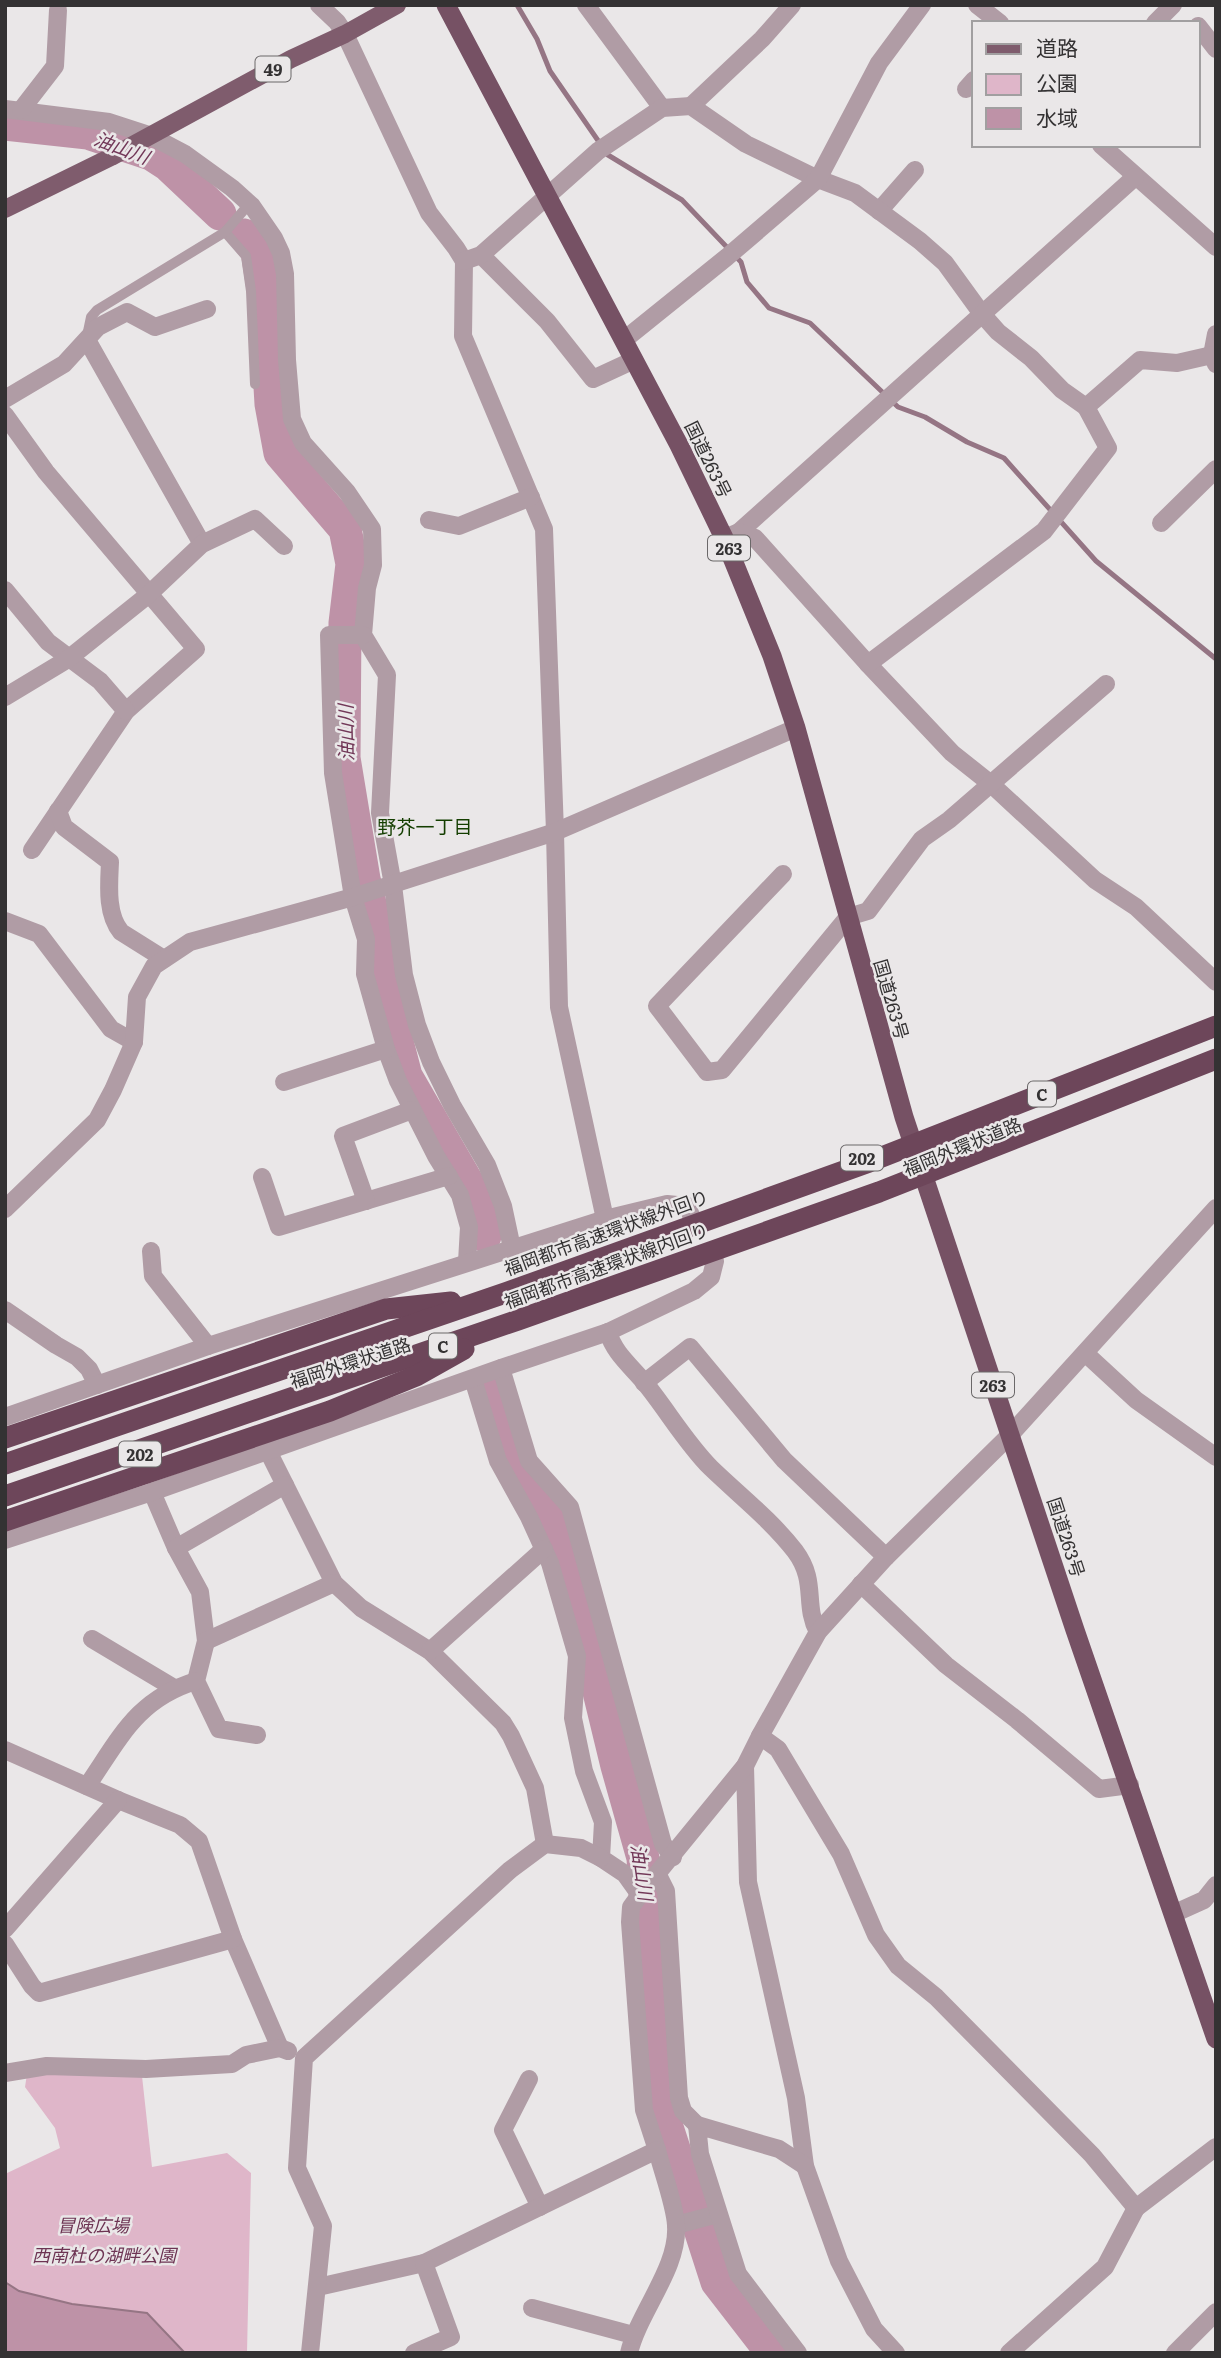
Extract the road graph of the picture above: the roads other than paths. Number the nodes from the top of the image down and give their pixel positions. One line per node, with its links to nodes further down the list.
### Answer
1 (319, 5): 13 (street)
2 (397, 5): 13 (main road, 49)
3 (446, 5): 23 (highway, 国道263号 / 263)
4 (586, 5): 16 (street)
5 (792, 5): 15 (street)
6 (922, 5): 22 (street)
7 (977, 5): 10 (street)
8 (1183, 5): 11 (street)
9 (57, 7): 17 (street)
10 (997, 21)
11 (1195, 21)
12 (1200, 28): 14 (street)
13 (345, 34): 18 (main road, 49); 30 (street)
14 (1216, 49)
15 (691, 106): 16 (street); 22 (street)
16 (662, 108): 23 (street)
17 (13, 109): 18 (street)
18 (149, 135): 24 (street); 25 (main road, 49)
19 (1103, 147): 21 (street)
20 (915, 170): 26 (street)
21 (1135, 177): 28 (street); 32 (street)
22 (818, 179): 26 (street); 35 (street)
23 (547, 195): 29 (street); 35 (highway, 国道263号 / 263)
24 (250, 203): 27 (lane); 51 (street)
25 (5, 209)
26 (879, 211): 32 (street)
27 (225, 232): 34 (lane); 38 (lane)
28 (1216, 247)
29 (481, 255): 30 (street); 36 (street)
30 (464, 261): 43 (street)
31 (207, 309): 34 (street)
32 (982, 314): 40 (street); 46 (street)
33 (1216, 334): 37 (street)
34 (86, 340): 39 (street); 47 (street)
35 (624, 340): 36 (highway, 国道263号 / 263)
36 (634, 360): 46 (highway, 国道263号 / 263)
37 (1214, 360): 40 (street)
38 (255, 384)
39 (5, 399)
40 (1086, 407): 53 (street)
41 (5, 415): 50 (street)
42 (1216, 469): 45 (street)
43 (531, 497): 44 (street); 60 (street)
44 (429, 520)
45 (1161, 523)
46 (732, 535): 53 (street); 57 (highway, 国道263号 / 263)
47 (202, 544): 48 (street); 50 (street)
48 (284, 546)
49 (5, 590): 52 (street)
50 (148, 595): 52 (street); 56 (street)
51 (363, 635): 63 (street); 64 (street)
52 (68, 659): 55 (street); 56 (street)
53 (869, 664): 58 (street)
54 (1106, 684): 58 (street)
55 (5, 697)
56 (126, 711): 59 (street)
57 (796, 728): 60 (street); 65 (highway, 国道263号 / 263)
58 (991, 784): 65 (street); 68 (street)
59 (58, 811): 61 (street); 67 (street)
60 (555, 832): 63 (street); 83 (street)
61 (32, 850)
62 (783, 874): 65 (street)
63 (393, 885): 64 (street); 85 (street)
64 (353, 897): 67 (street); 71 (street)
65 (848, 917): 76 (highway, 国道263号 / 263)
66 (5, 921): 70 (street)
67 (164, 959): 70 (street)
68 (1216, 982)
69 (1216, 1024): 76 (highway, 福岡外環状道路 / 202); 105 (highway, 福岡都市高速環状線外回り / C)
70 (134, 1042): 82 (street)
71 (386, 1049): 74 (street); 75 (street)
72 (1216, 1059): 108 (highway, 福岡都市高速環状線内回り / C)
73 (1216, 1065): 79 (highway, 福岡外環状道路 / 202)
74 (284, 1082)
75 (412, 1110): 77 (street); 80 (street)
76 (912, 1139): 79 (highway, 国道263号 / 263); 84 (highway, 福岡外環状道路 / 202)
77 (449, 1176): 80 (street); 87 (street)
78 (262, 1177): 80 (street)
79 (926, 1183): 88 (highway, 福岡外環状道路 / 202); 100 (highway, 国道263号 / 263)
80 (366, 1201)
81 (1216, 1208): 94 (street)
82 (5, 1209)
83 (605, 1219): 84 (street); 85 (street)
84 (694, 1222): 89 (highway, 福岡外環状道路 / 202)
85 (512, 1248): 87 (street)
86 (151, 1251): 93 (street)
87 (470, 1261): 93 (street)
88 (715, 1261): 91 (street); 92 (highway, 福岡外環状道路 / 202)
89 (475, 1300): 101 (highway); 104 (highway, 福岡外環状道路 / 202)
90 (5, 1310): 98 (street)
91 (608, 1332): 95 (street); 97 (street)
92 (473, 1344): 108 (highway, 福岡外環状道路 / 202); 109 (highway)
93 (208, 1346): 98 (street)
94 (1085, 1353): 100 (street); 103 (street)
95 (501, 1367): 96 (street); 130 (street)
96 (473, 1379): 102 (street); 112 (street)
97 (645, 1382): 113 (street); 116 (street)
98 (97, 1385): 99 (street)
99 (5, 1417)
100 (1010, 1435): 113 (street); 126 (highway, 国道263号 / 263)
101 (5, 1438)
102 (268, 1451): 106 (street); 107 (street)
103 (1216, 1457)
104 (5, 1458)
105 (5, 1464)
106 (285, 1485): 111 (street); 114 (street)
107 (152, 1492): 110 (street); 111 (street)
108 (5, 1498)
109 (5, 1521)
110 (5, 1540)
111 (176, 1548): 118 (street)
112 (544, 1549): 119 (street); 131 (street)
113 (886, 1557): 115 (street)
114 (334, 1583): 118 (street); 119 (street)
115 (861, 1584): 116 (street); 126 (street)
116 (818, 1632): 123 (street)
117 (92, 1639): 121 (street)
118 (206, 1641): 120 (street)
119 (430, 1651): 129 (street)
120 (195, 1681): 121 (street); 122 (street)
121 (174, 1688): 127 (street)
122 (257, 1735)
123 (760, 1736): 125 (street); 150 (street)
124 (5, 1750): 127 (street)
125 (745, 1766): 130 (street); 148 (street)
126 (1130, 1785): 136 (highway, 国道263号 / 263)
127 (87, 1786): 128 (street)
128 (118, 1800): 137 (street); 138 (street)
129 (545, 1844): 131 (street); 142 (street)
130 (673, 1857): 132 (street)
131 (601, 1858): 134 (street)
132 (658, 1875): 134 (street); 145 (street)
133 (1216, 1885): 135 (street)
134 (642, 1892): 147 (street)
135 (1210, 1905): 136 (street)
136 (1173, 1914): 140 (highway, 国道263号 / 263)
137 (5, 1929)
138 (233, 1939): 139 (street); 141 (street)
139 (5, 1944)
140 (1216, 2039)
141 (280, 2048): 142 (street); 143 (street)
142 (304, 2057): 154 (street)
143 (5, 2073)
144 (529, 2079): 149 (street)
145 (697, 2125): 148 (street); 151 (street)
146 (1216, 2147): 150 (street)
147 (657, 2150): 149 (street); 152 (street)
148 (805, 2166): 161 (street)
149 (540, 2207): 153 (street)
150 (1136, 2208): 162 (street)
151 (718, 2214): 152 (street); 160 (street)
152 (676, 2225): 157 (street)
153 (424, 2263): 154 (street); 159 (street)
154 (318, 2287): 158 (street)
155 (532, 2308): 157 (street)
156 (1216, 2312): 163 (street)
157 (631, 2344)
158 (310, 2353)
159 (414, 2353)
160 (798, 2353)
161 (895, 2353)
162 (1009, 2353)
163 (1175, 2353)

